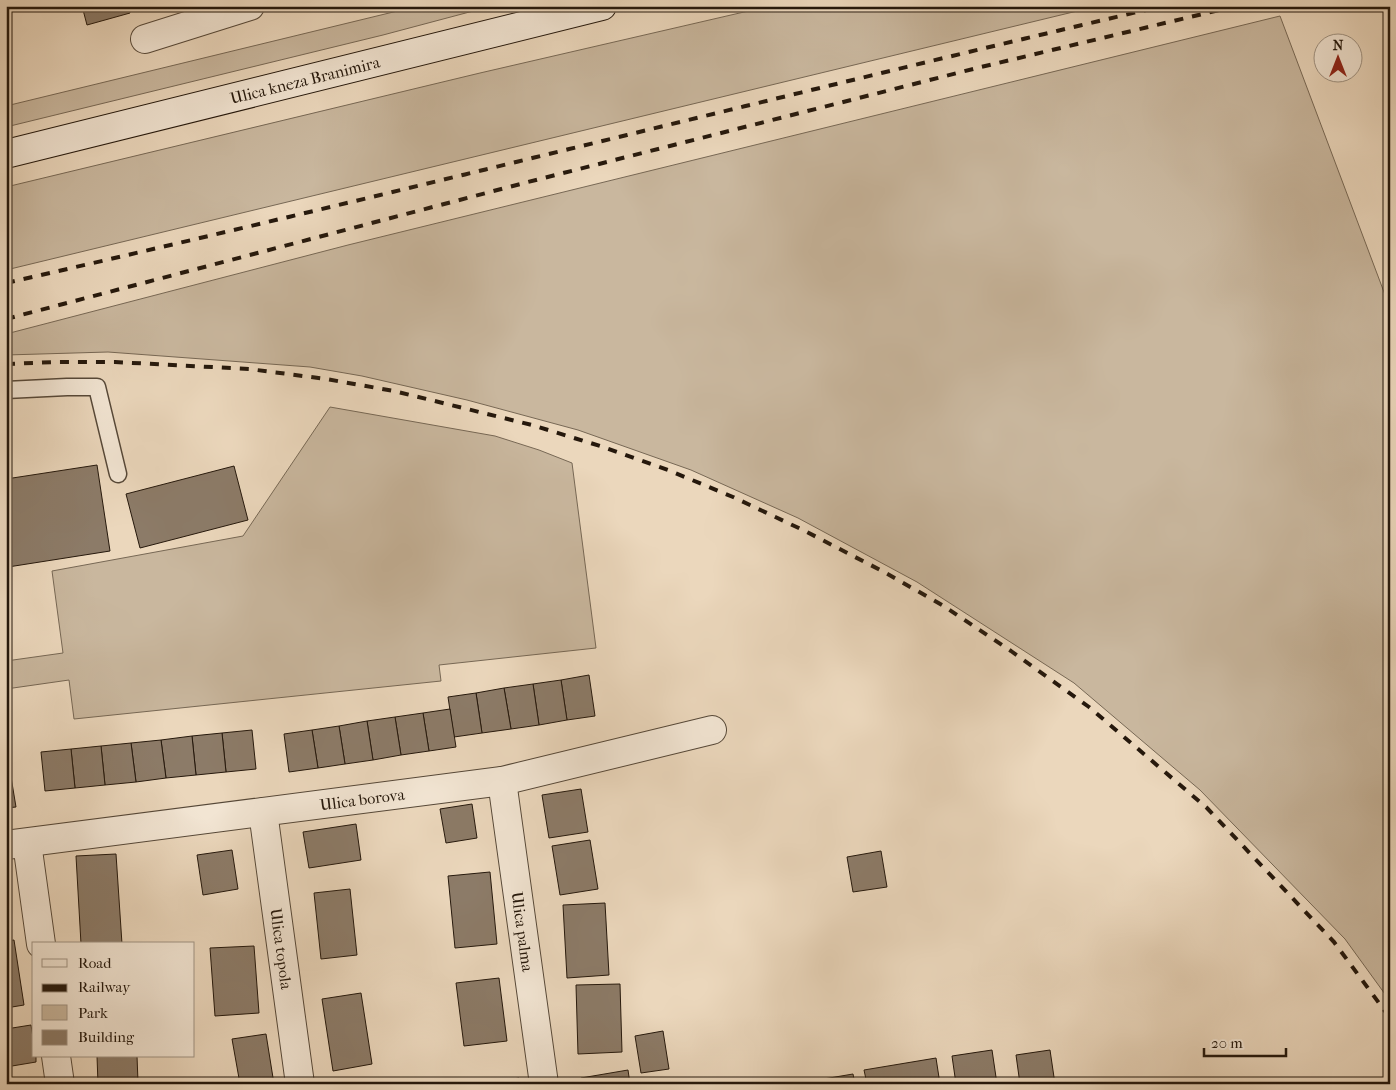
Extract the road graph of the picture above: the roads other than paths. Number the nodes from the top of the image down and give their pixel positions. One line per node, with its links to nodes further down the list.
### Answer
1 (250, 6): 3 (street)
2 (602, 6): 4 (street, Ulica kneza Branimira)
3 (145, 39)
4 (6, 154)
5 (6, 390): 6 (lane)
6 (118, 474)
7 (712, 730): 8 (street, Ulica borova)
8 (502, 781): 9 (street, Ulica borova); 15 (street, Ulica palma)
9 (263, 812): 10 (street, Ulica borova); 14 (street, Ulica topola)
10 (17, 844): 11 (street)
11 (41, 942)
12 (56, 1058): 13 (street)
13 (60, 1084)
14 (300, 1084)
15 (544, 1084)

